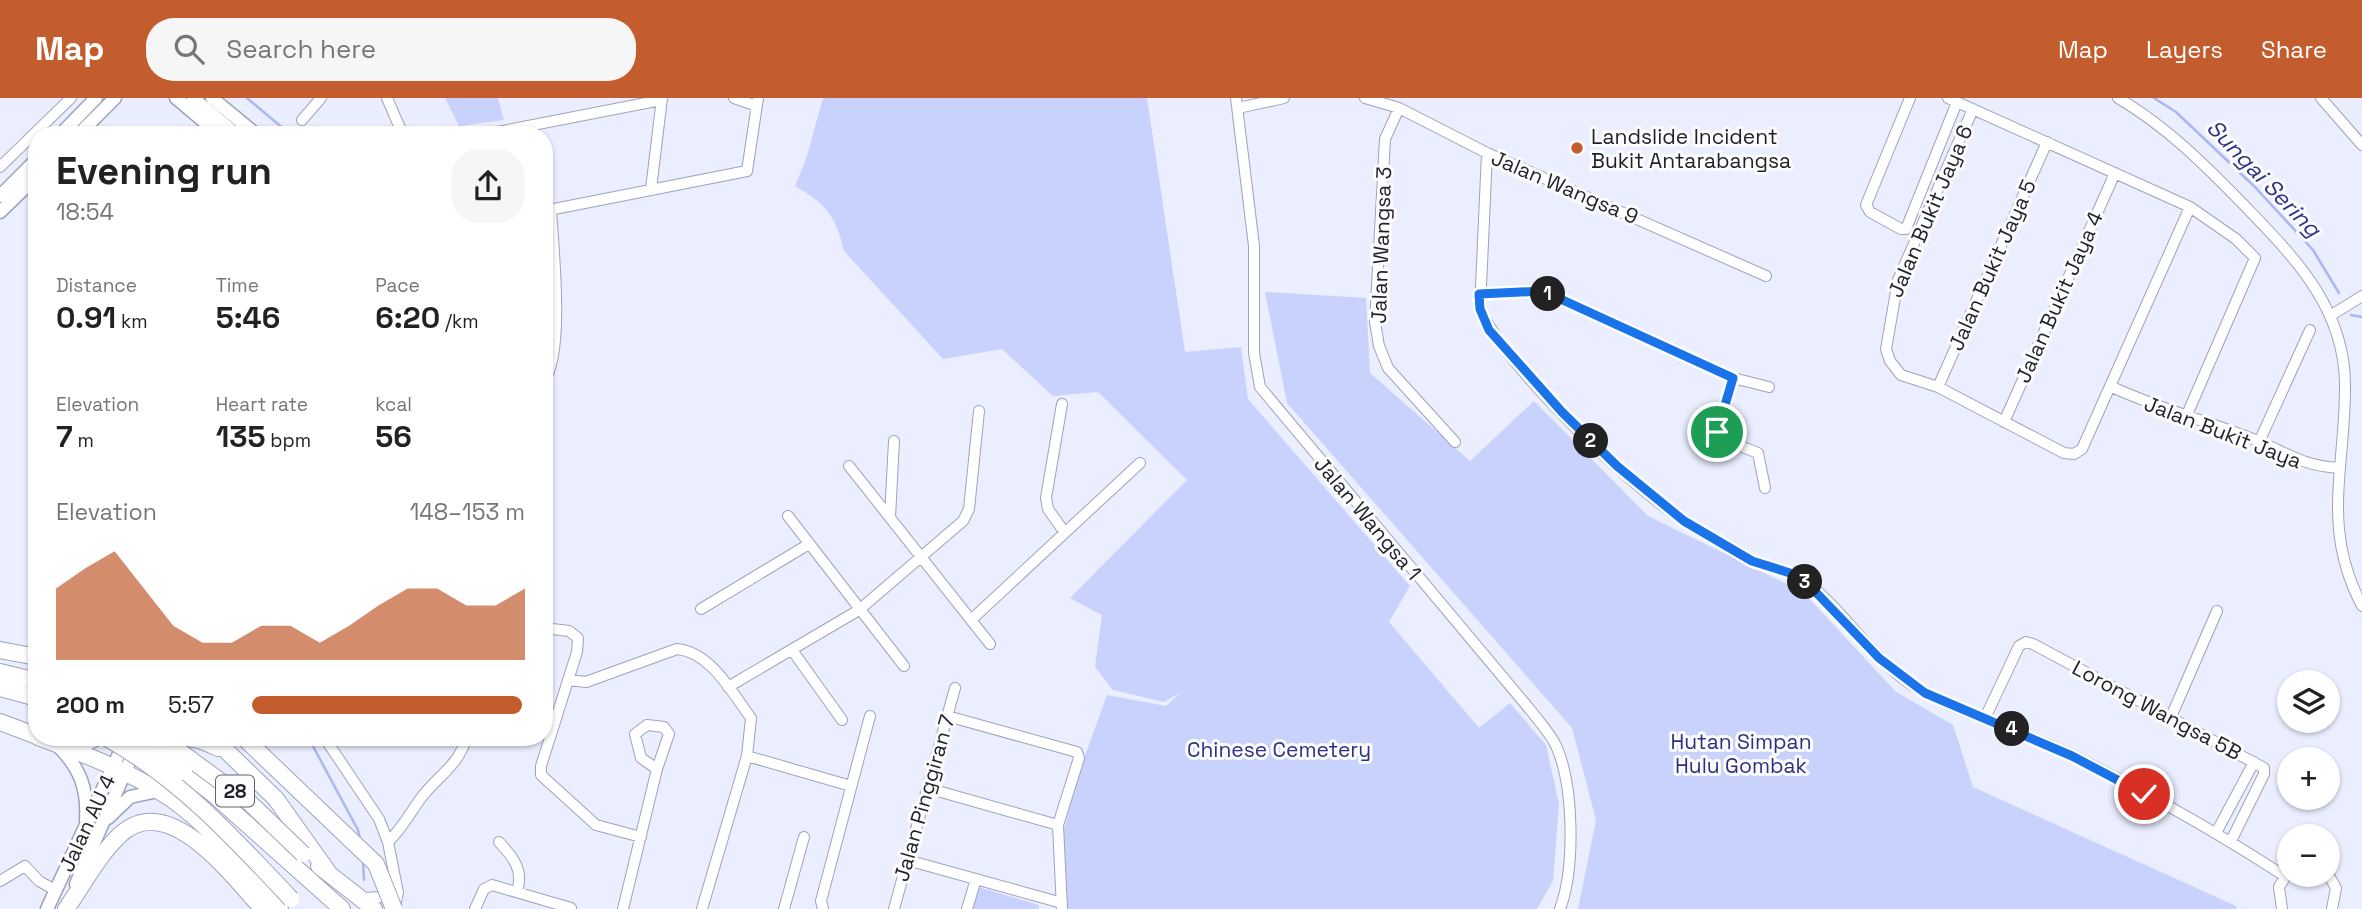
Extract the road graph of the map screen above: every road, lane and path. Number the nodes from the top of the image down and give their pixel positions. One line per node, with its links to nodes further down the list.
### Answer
1 (71, 98): 23 (street)
2 (96, 98): 24 (street)
3 (115, 98): 25 (street)
4 (176, 98): 26 (street)
5 (193, 98): 27 (street)
6 (212, 98): 28 (street)
7 (224, 98): 29 (street)
8 (321, 98): 22 (street)
9 (387, 98): 30 (street)
10 (734, 98): 18 (street)
11 (1284, 98): 19 (street)
12 (1365, 98): 20 (street, Jalan Wangsa 9)
13 (1910, 98): 17 (street)
14 (2118, 98): 51 (street)
15 (2321, 98): 34 (street)
16 (661, 99): 31 (street); 40 (street)
17 (1952, 100): 21 (street)
18 (757, 102): 40 (street)
19 (1237, 103): 160 (street, Jalan Wangsa 1)
20 (1399, 108): 35 (street, Jalan Wangsa 9); 63 (street, Jalan Wangsa 3)
21 (1973, 109): 33 (street); 57 (street, Jalan Bukit Jaya 6)
22 (302, 120)
23 (42, 126)
24 (69, 126)
25 (87, 126)
26 (209, 126)
27 (226, 126)
28 (247, 126)
29 (250, 126)
30 (398, 126)
31 (527, 126)
32 (28, 140): 36 (street)
33 (2047, 142): 38 (street); 57 (street, Jalan Bukit Jaya 5)
34 (2362, 145)
35 (1487, 153): 46 (street, Jalan Wangsa 9); 47 (street)
36 (0, 167)
37 (28, 168): 41 (street)
38 (2115, 173): 42 (street); 61 (street, Jalan Bukit Jaya 4)
39 (28, 185): 44 (street)
40 (651, 189): 43 (street)
41 (0, 196)
42 (2190, 206): 55 (street); 60 (street)
43 (553, 209)
44 (0, 212)
45 (553, 257): 48 (street)
46 (1766, 276)
47 (1479, 294): 54 (street); 94 (street)
48 (557, 295): 49 (street); 53 (street)
49 (553, 296)
50 (2362, 296): 51 (street)
51 (2330, 316): 67 (street)
52 (2310, 330): 64 (street)
53 (553, 348)
54 (1733, 378): 56 (street); 68 (street)
55 (2110, 386): 60 (street, Jalan Bukit Jaya); 61 (street, Jalan Bukit Jaya 6)
56 (1769, 387)
57 (1938, 387): 61 (street, Jalan Bukit Jaya 6)
58 (1062, 404): 71 (street)
59 (979, 411): 73 (street)
60 (2186, 417): 64 (street, Jalan Bukit Jaya)
61 (2004, 422)
62 (894, 441): 70 (street)
63 (1455, 442)
64 (2259, 442): 67 (street, Jalan Bukit Jaya)
65 (1140, 463): 71 (street)
66 (849, 466): 70 (street)
67 (2339, 468): 74 (street)
68 (1765, 488)
69 (788, 516): 72 (street)
70 (890, 517): 73 (street)
71 (1065, 533): 78 (street)
72 (809, 544): 75 (street); 76 (street)
73 (922, 559): 76 (street); 78 (street)
74 (2362, 606)
75 (701, 609)
76 (859, 610): 82 (street); 84 (street)
77 (2217, 611): 95 (street)
78 (971, 620): 80 (street)
79 (553, 629): 86 (street)
80 (990, 644)
81 (0, 650): 83 (highway)
82 (792, 650): 87 (street); 96 (street)
83 (28, 653)
84 (904, 666)
85 (0, 672): 90 (highway)
86 (568, 680): 87 (street); 98 (street)
87 (728, 687): 115 (street)
88 (0, 688): 91 (highway)
89 (955, 688): 93 (street, Jalan Pinggiran 7)
90 (28, 689)
91 (28, 693)
92 (870, 716): 119 (street)
93 (947, 716): 120 (street, Jalan Pinggiran 7); 123 (street)
94 (1985, 718): 95 (street, Lorong Wangsa 5B); 126 (street)
95 (2171, 718): 116 (street, Lorong Wangsa 5B)
96 (842, 720)
97 (0, 722): 99 (highway)
98 (553, 728)
99 (28, 732)
100 (57, 746): 125 (street)
101 (62, 746): 114 (highway)
102 (78, 746): 114 (highway)
103 (121, 746): 149 (highway, bridge)
104 (125, 746): 117 (street, Jalan AU 4)
105 (135, 746): 117 (street, Jalan AU 4)
106 (142, 746): 150 (highway, 28, bridge)
107 (168, 746): 122 (highway)
108 (172, 746): 134 (highway, 28, bridge)
109 (227, 746): 134 (highway)
110 (252, 746): 152 (highway, bridge)
111 (330, 746): 130 (street)
112 (464, 746): 130 (street)
113 (547, 746): 127 (street)
114 (71, 749): 117 (highway)
115 (747, 756): 119 (street); 155 (street)
116 (2254, 762): 126 (street, Lorong Wangsa 5B); 129 (street)
117 (119, 769): 121 (highway); 124 (street, Jalan AU 4); 125 (street, Jalan AU 4)
118 (657, 769): 118 (street); 127 (street)
119 (851, 786): 157 (street)
120 (927, 788): 123 (street); 132 (street, Jalan Pinggiran 7)
121 (158, 791): 122 (highway); 124 (street)
122 (173, 800): 148 (highway)
123 (1058, 825): 143 (street)
124 (100, 830): 146 (street, Jalan AU 4)
125 (85, 831): 140 (street, Jalan AU 4)
126 (2216, 833): 129 (street)
127 (641, 837): 154 (street)
128 (804, 837): 156 (street)
129 (2231, 841): 133 (street)
130 (388, 842): 137 (street)
131 (499, 842): 141 (street)
132 (907, 860): 135 (street); 158 (street, Jalan Pinggiran 7)
133 (2277, 868)
134 (328, 872): 142 (highway, 28)
135 (975, 879): 143 (street); 159 (street)
136 (0, 881): 140 (street)
137 (394, 882): 142 (street); 152 (street)
138 (2281, 887): 161 (street)
139 (2335, 887): 162 (street)
140 (55, 890): 145 (street, Jalan AU 4)
141 (517, 891): 144 (street); 153 (street)
142 (360, 898): 151 (highway, 28)
143 (1062, 906)
144 (571, 908)
145 (47, 909)
146 (66, 909): 147 (highway)
147 (263, 909)
148 (280, 909)
149 (300, 909)
150 (342, 909)
151 (374, 909)
152 (395, 909)
153 (475, 909)
154 (623, 909)
155 (702, 909)
156 (784, 909)
157 (823, 909)
158 (894, 909)
159 (967, 909)
160 (1560, 909)
161 (2282, 909)
162 (2332, 909)

